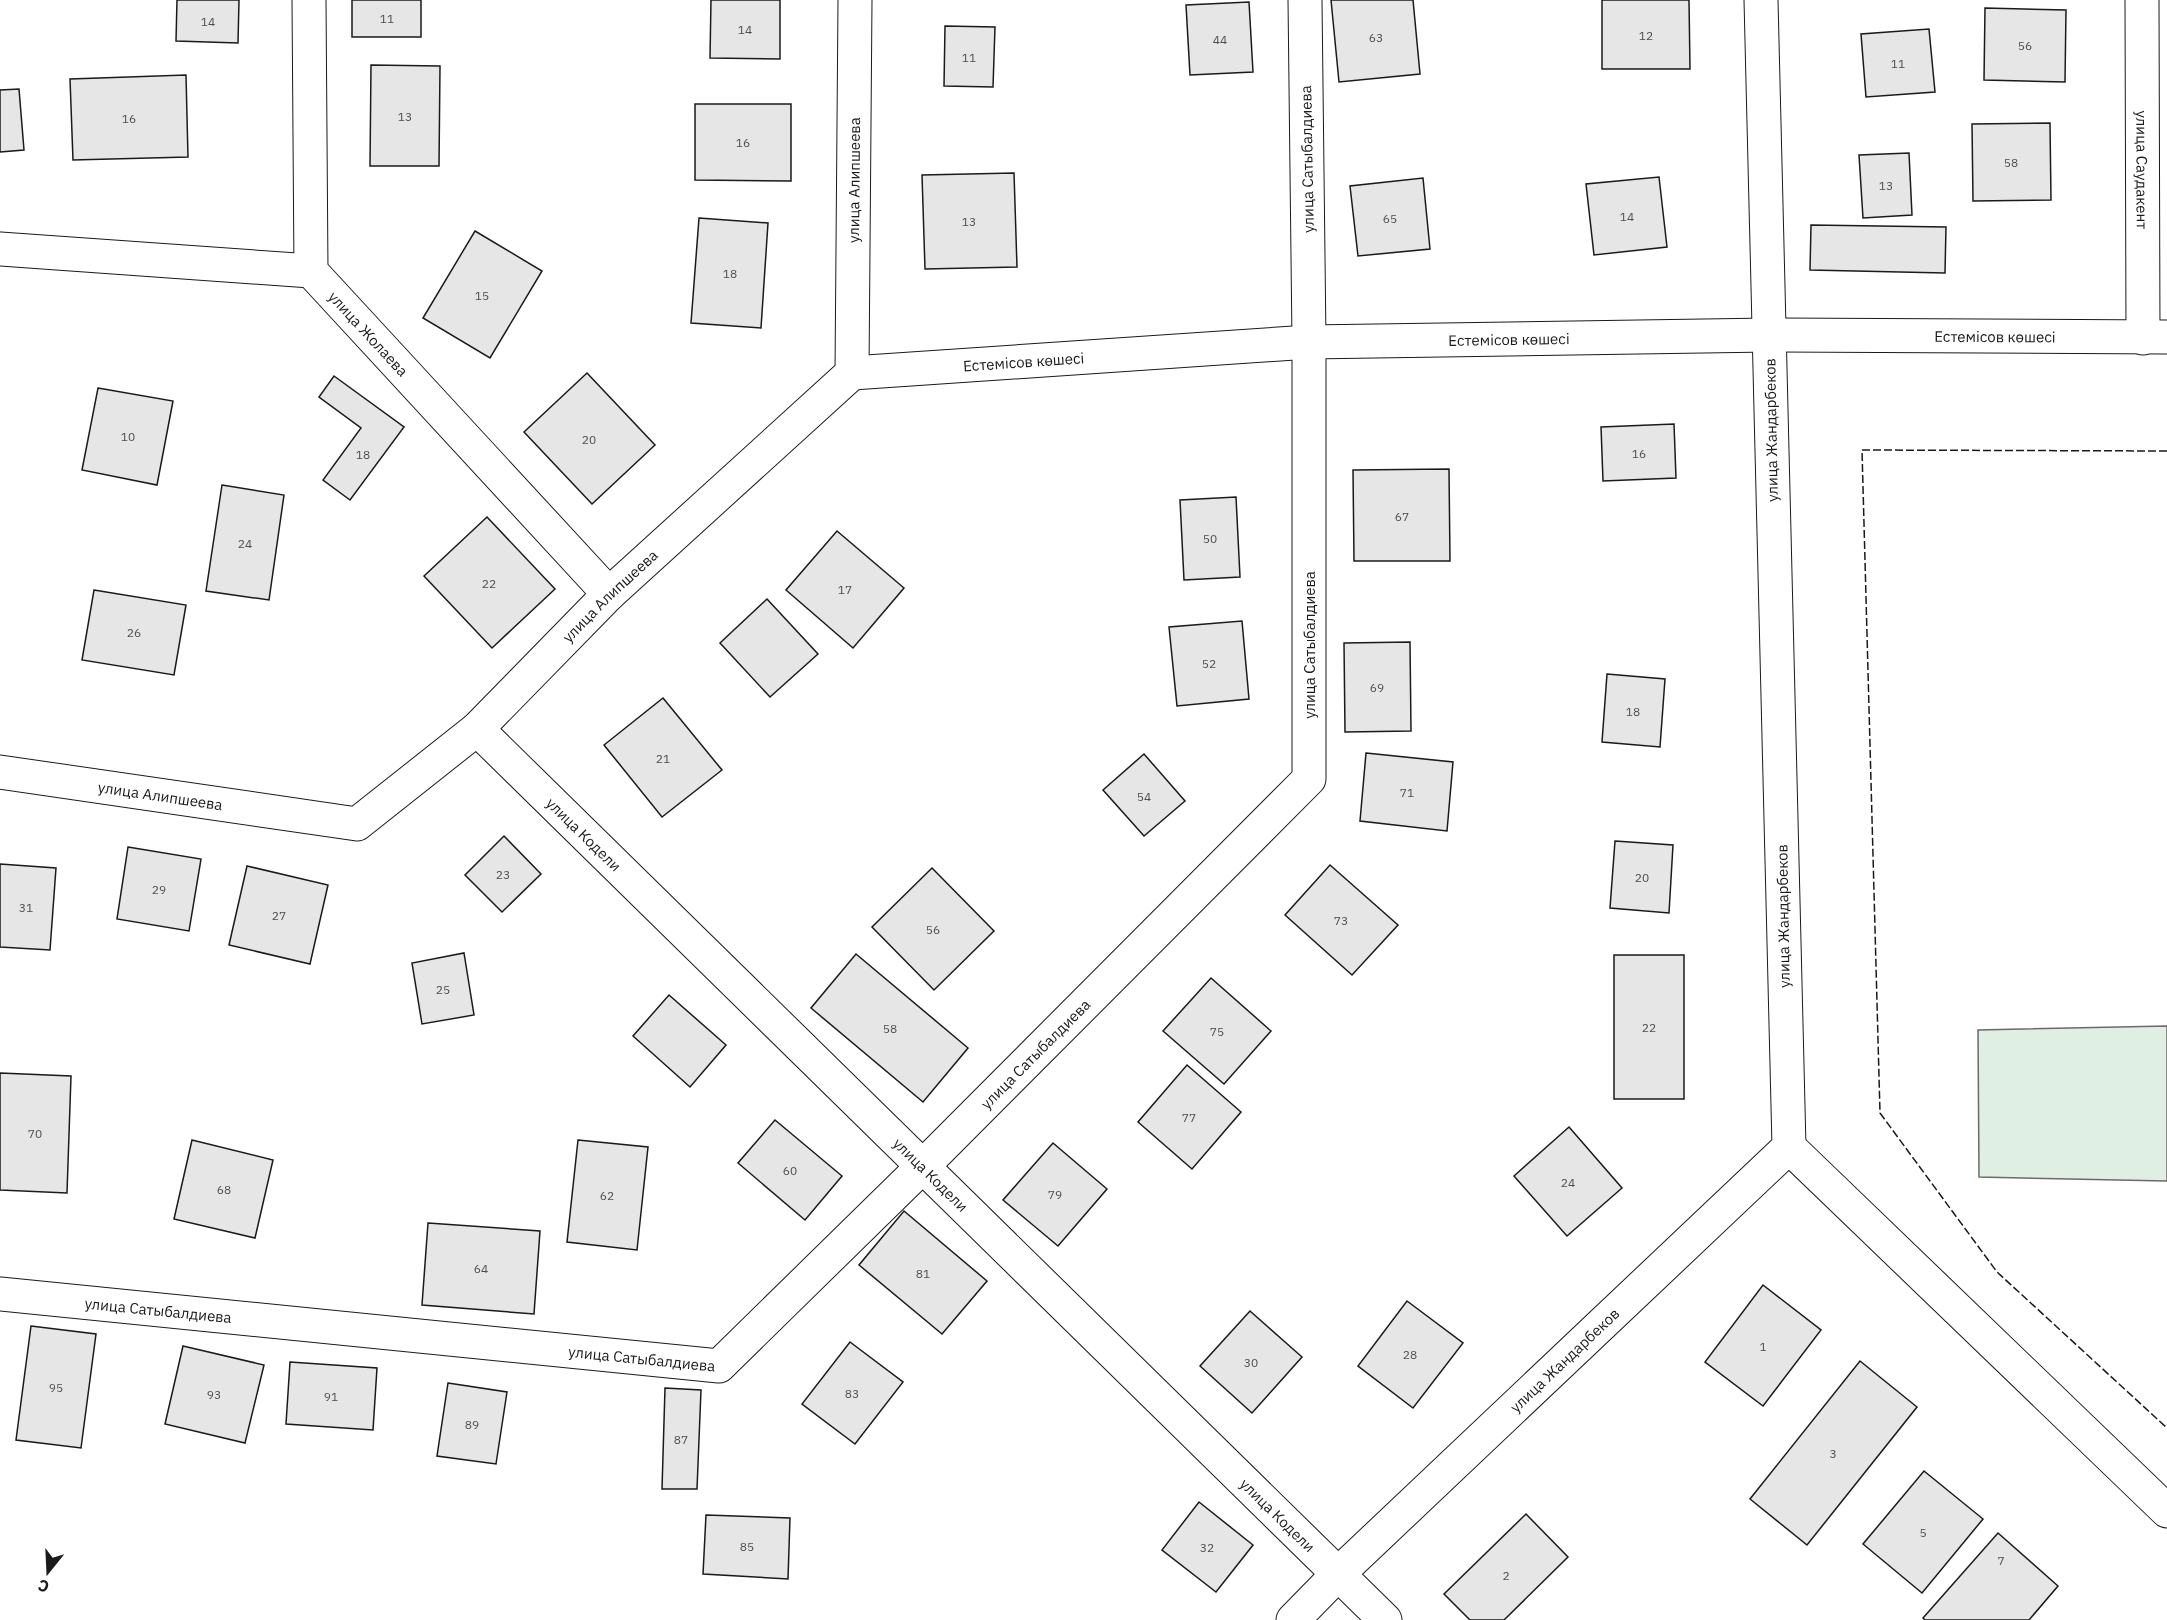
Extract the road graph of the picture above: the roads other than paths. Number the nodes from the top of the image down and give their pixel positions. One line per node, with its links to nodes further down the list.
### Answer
1 (309, 0): 7 (street)
2 (855, 0): 11 (street, улица Алипшеева)
3 (1305, 0): 10 (street, улица Сатыбалдиева)
4 (1761, 0): 8 (street, улица Жандарбеков)
5 (2142, 0): 9 (street, улица Саудакент)
6 (0, 249): 7 (street)
7 (311, 271): 12 (street, улица Жолаева)
8 (1769, 335): 9 (street, Естемісов көшесі); 10 (street, Естемісов көшесі); 15 (street, улица Жандарбеков)
9 (2155, 337)
10 (1309, 342): 11 (street, Естемісов көшесі); 16 (street, улица Сатыбалдиева)
11 (852, 374): 12 (street, улица Алипшеева)
12 (609, 594): 13 (street, улица Алипшеева)
13 (477, 729): 14 (street, улица Алипшеева); 16 (street, улица Кодели)
14 (0, 772)
15 (1789, 1147): 18 (street); 19 (street, улица Жандарбеков)
16 (922, 1167): 17 (street, улица Сатыбалдиева); 19 (street, улица Кодели)
17 (0, 1294)
18 (2167, 1511)
19 (1338, 1574): 20 (street, улица Жандарбеков); 21 (street, улица Кодели)
20 (1293, 1620)
21 (1386, 1620)

